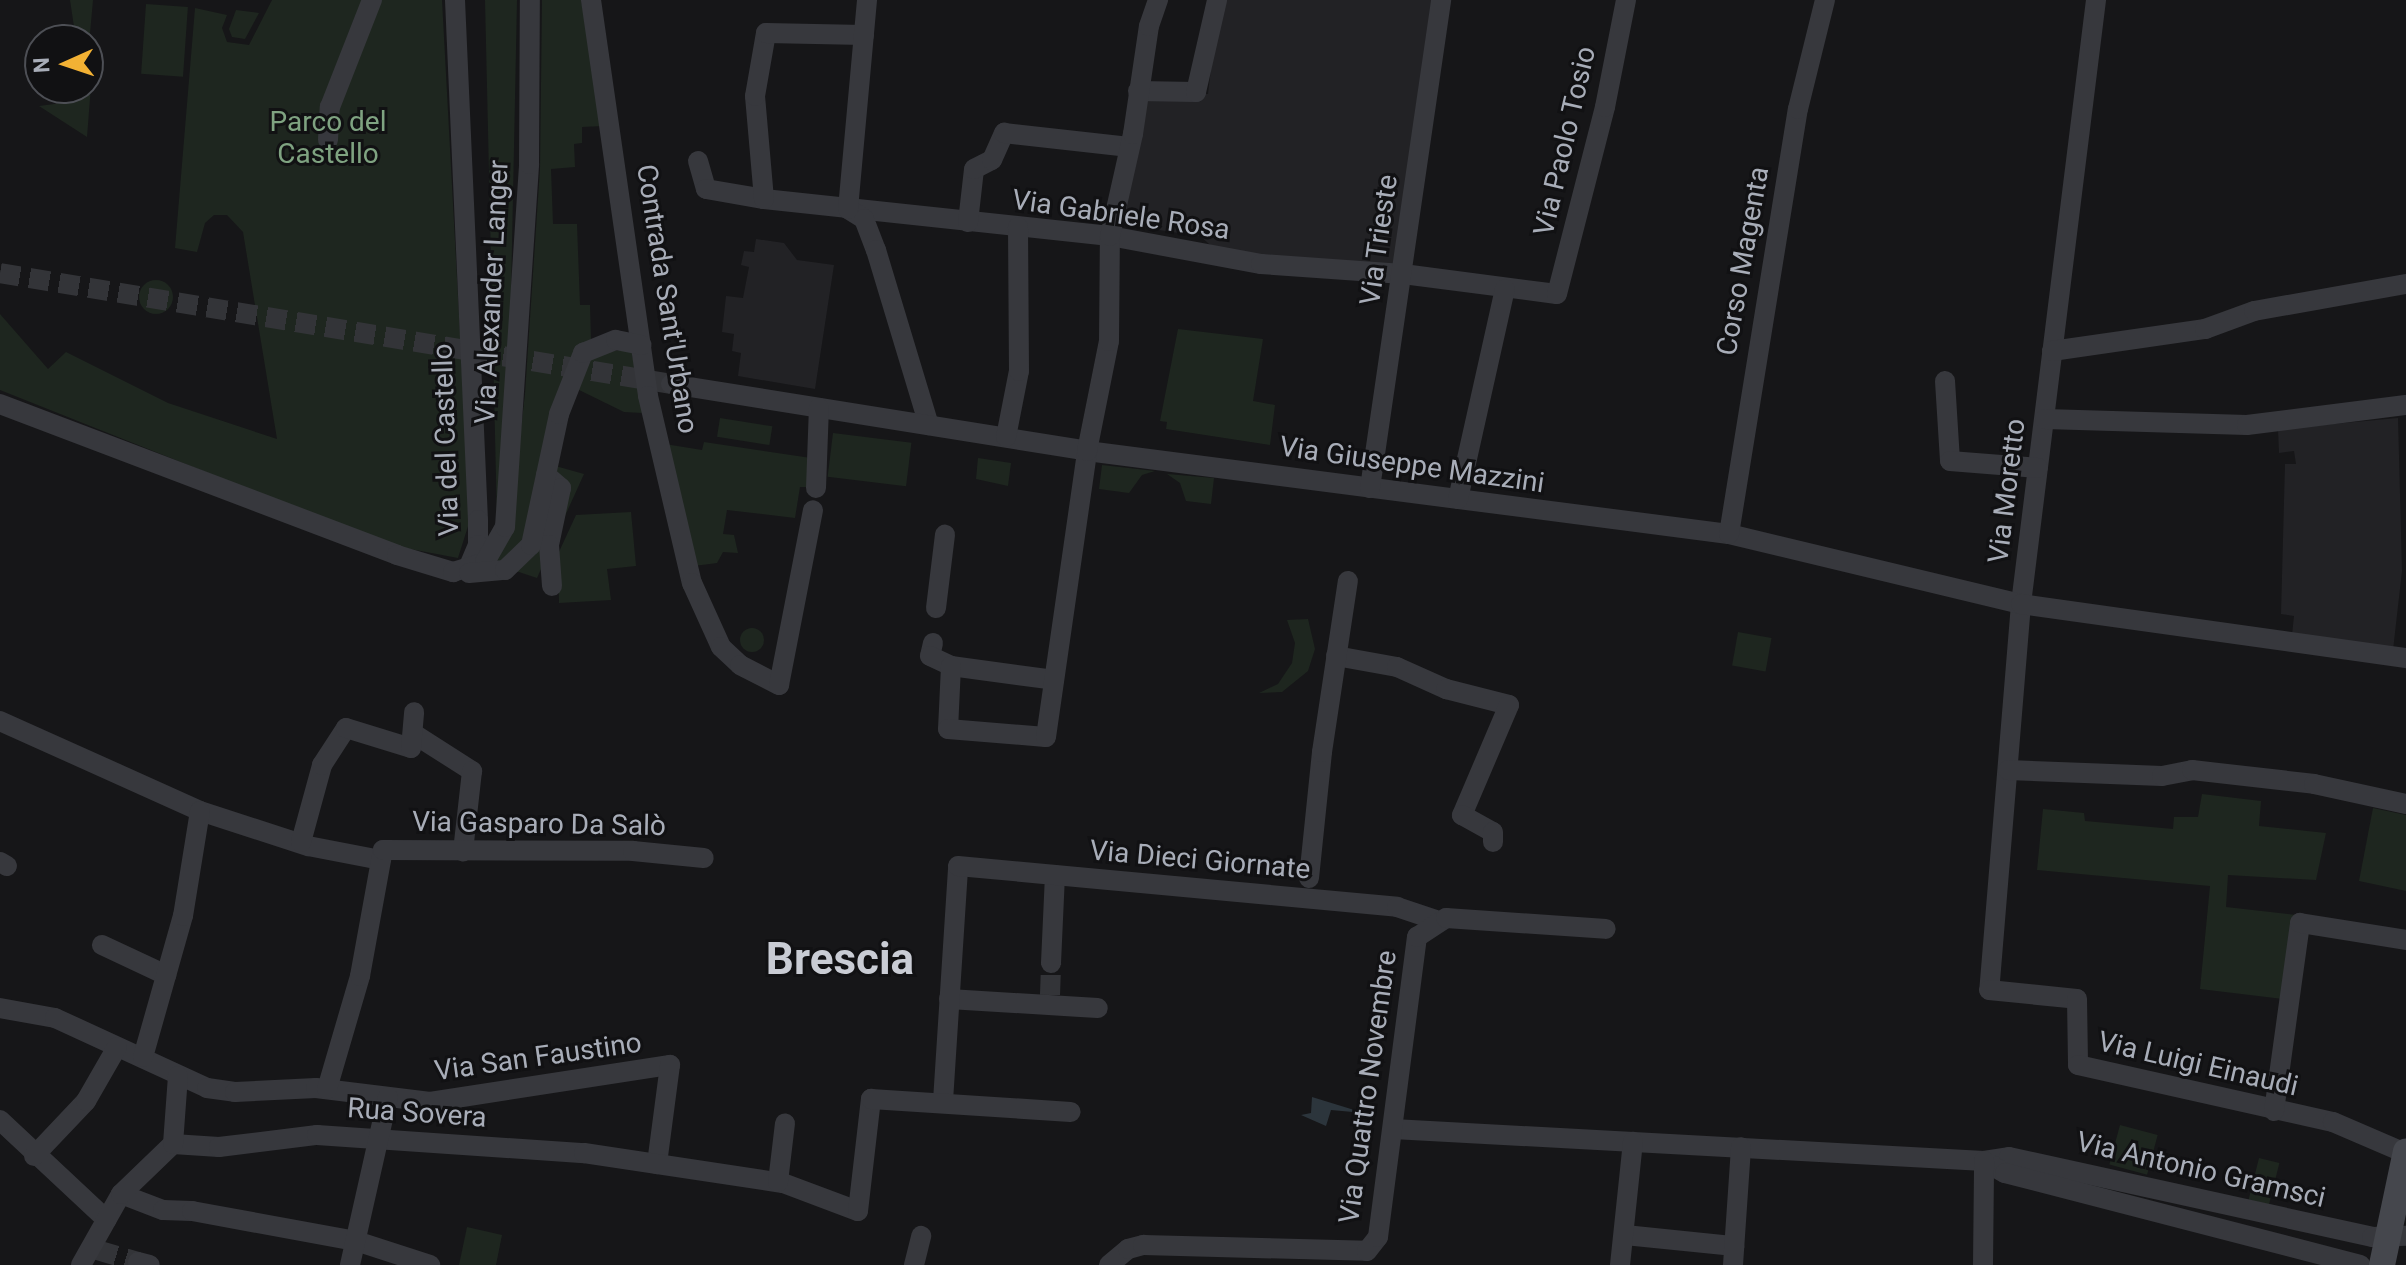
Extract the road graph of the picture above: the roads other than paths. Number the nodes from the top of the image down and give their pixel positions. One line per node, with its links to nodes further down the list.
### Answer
1 (372, 0): 14 (street)
2 (455, 0): 45 (street, Via del Castello)
3 (530, 0): 45 (street, Via Alexander Langer)
4 (591, 0): 26 (street, Contrada Sant'Urbano)
5 (867, 0): 12 (street)
6 (1158, 0): 13 (street)
7 (1217, 0): 13 (street)
8 (1441, 0): 22 (street, Via Trieste)
9 (1626, 0): 25 (street, Via Paolo Tosio)
10 (1825, 0): 43 (street, Corso Magenta)
11 (2096, 0): 27 (street, Via Moretto)
12 (864, 35): 17 (street); 18 (street)
13 (1138, 91): 15 (street)
14 (328, 140)
15 (1129, 147): 19 (street); 21 (street)
16 (698, 161): 17 (street, Via Gabriele Rosa)
17 (764, 199): 18 (street, Via Gabriele Rosa)
18 (848, 209): 19 (street, Via Gabriele Rosa); 34 (street)
19 (968, 222): 20 (street, Via Gabriele Rosa)
20 (1018, 227): 21 (street, Via Gabriele Rosa); 35 (street)
21 (1110, 236): 22 (street, Via Gabriele Rosa); 36 (street)
22 (1403, 274): 24 (street, Via Gabriele Rosa); 40 (street, Via Trieste)
23 (2406, 284): 27 (street)
24 (1505, 289): 25 (street, Via Gabriele Rosa); 41 (street)
25 (1557, 294)
26 (642, 345): 38 (street); 42 (street, Contrada Sant'Urbano)
27 (2052, 351): 33 (street, Via Moretto)
28 (1945, 381): 37 (street)
29 (671, 384): 32 (street, Via Giuseppe Mazzini)
30 (0, 404): 45 (street, Via del Castello)
31 (2406, 405): 33 (street)
32 (819, 408): 34 (street, Via Giuseppe Mazzini); 39 (street)
33 (2045, 419): 37 (street, Via Moretto)
34 (929, 425): 35 (street, Via Giuseppe Mazzini)
35 (1006, 437): 36 (street, Via Giuseppe Mazzini)
36 (1087, 451): 40 (street, Via Giuseppe Mazzini); 54 (street)
37 (2038, 468): 48 (street, Via Moretto)
38 (546, 475): 45 (street); 47 (street)
39 (816, 488)
40 (1370, 488): 41 (street, Via Giuseppe Mazzini)
41 (1458, 499): 43 (street, Via Giuseppe Mazzini)
42 (813, 510)
43 (1729, 534): 48 (street, Via Giuseppe Mazzini)
44 (945, 535): 49 (street)
45 (464, 570)
46 (1348, 581): 51 (street)
47 (552, 586)
48 (2021, 604): 52 (street, Via Giuseppe Mazzini); 58 (street, Via Moretto)
49 (936, 608)
50 (931, 650): 53 (street)
51 (1336, 656): 62 (street); 67 (street)
52 (2406, 658)
53 (951, 666): 54 (street); 54 (street)
54 (1054, 680)
55 (414, 712): 57 (street)
56 (2, 727): 60 (street)
57 (414, 734): 61 (street); 63 (street)
58 (2008, 770): 59 (street); 74 (street, Via Moretto)
59 (2406, 804)
60 (200, 811): 61 (street); 73 (street)
61 (301, 842): 65 (street)
62 (1493, 842)
63 (463, 851): 64 (street, Via Gasparo Da Salò); 65 (street, Via Gasparo Da Salò)
64 (704, 858)
65 (381, 860): 81 (street)
66 (1055, 875): 68 (street, Via Dieci Giornate); 72 (street); 75 (street, Via Dieci Giornate)
67 (1309, 878)
68 (1436, 920): 69 (street, Via Dieci Giornate); 88 (street, Via Quattro Novembre)
69 (1606, 929)
70 (2406, 940): 84 (street)
71 (102, 945): 73 (street)
72 (1051, 963)
73 (166, 975): 79 (street)
74 (1989, 990): 84 (street, Via Luigi Einaudi)
75 (949, 999): 77 (street); 83 (street)
76 (0, 1008): 78 (street, Via San Faustino)
77 (1098, 1008)
78 (117, 1047): 79 (street, Via San Faustino); 94 (street)
79 (143, 1057): 80 (street, Via San Faustino)
80 (178, 1076): 81 (street, Via San Faustino); 91 (street)
81 (327, 1089): 82 (street, Via San Faustino)
82 (388, 1097): 89 (street); 96 (street, Via San Faustino)
83 (943, 1101): 85 (street); 97 (street, Rua Sovera)
84 (2274, 1111): 93 (street, Via Luigi Einaudi)
85 (1071, 1112)
86 (0, 1120): 94 (street)
87 (785, 1123): 97 (street)
88 (1393, 1129): 90 (street, Via Antonio Gramsci); 107 (street, Via Quattro Novembre)
89 (380, 1137): 91 (street, Rua Sovera); 96 (street, Rua Sovera); 103 (street)
90 (1633, 1142): 92 (street, Via Antonio Gramsci); 100 (street)
91 (173, 1144): 98 (street)
92 (1741, 1147): 95 (street, Via Antonio Gramsci); 105 (street)
93 (2406, 1152): 102 (main road)
94 (34, 1156): 99 (street)
95 (1984, 1161): 102 (street, Via Antonio Gramsci); 114 (street); 115 (street, Via Antonio Gramsci)
96 (657, 1164): 97 (street, Rua Sovera)
97 (778, 1182)
98 (121, 1194): 99 (street); 103 (street)
99 (107, 1220): 104 (street)
100 (1625, 1235): 105 (street); 113 (street)
101 (921, 1236): 111 (street)
102 (2396, 1238): 116 (main road)
103 (356, 1241): 108 (street); 109 (street)
104 (89, 1254)
105 (1734, 1256)
106 (1124, 1257): 107 (street); 112 (street)
107 (1258, 1257)
108 (407, 1262): 110 (street)
109 (350, 1265)
110 (430, 1265)
111 (914, 1265)
112 (1109, 1265)
113 (1620, 1265)
114 (1983, 1265)
115 (2360, 1265)
116 (2382, 1265)

